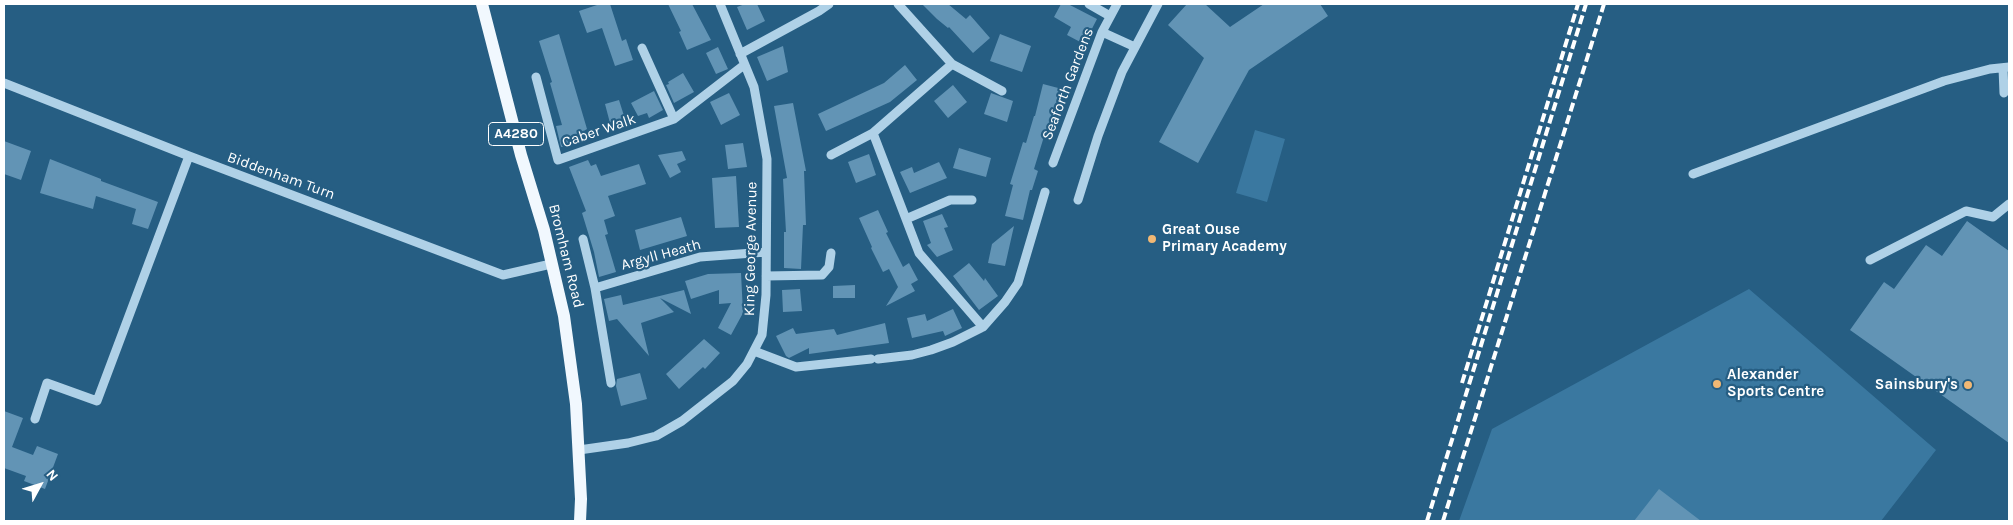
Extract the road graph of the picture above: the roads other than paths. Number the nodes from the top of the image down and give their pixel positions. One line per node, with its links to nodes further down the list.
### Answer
1 (482, 4): 35 (main road, Bromham Road / A4280)
2 (720, 4): 12 (street, King George Avenue)
3 (829, 4): 12 (street)
4 (898, 4): 13 (street)
5 (1089, 4): 8 (street, Seaforth Gardens)
6 (1117, 4): 8 (street, Seaforth Gardens)
7 (1158, 4): 10 (street)
8 (1110, 16): 9 (street, Seaforth Gardens)
9 (1102, 32): 10 (street); 24 (street, Seaforth Gardens)
10 (1135, 47): 28 (street)
11 (642, 48): 20 (street)
12 (740, 54): 14 (street, King George Avenue)
13 (952, 64): 18 (street); 21 (street)
14 (744, 65): 20 (street, Caber Walk); 32 (street, King George Avenue)
15 (2006, 68): 19 (street); 25 (street)
16 (536, 77): 20 (street, Caber Walk)
17 (4, 83): 23 (street, Biddenham Turn)
18 (1002, 91)
19 (2004, 92)
20 (674, 120)
21 (873, 133): 22 (street); 30 (street)
22 (831, 155)
23 (189, 156): 35 (street, Biddenham Turn); 41 (street)
24 (1053, 163)
25 (1693, 174)
26 (1046, 192): 38 (street)
27 (972, 200): 30 (street)
28 (1078, 200)
29 (2009, 204): 34 (street)
30 (906, 219): 38 (street)
31 (583, 239): 37 (street, Bromham Road)
32 (766, 252): 36 (street, King George Avenue); 37 (street, Argyll Heath)
33 (831, 253): 36 (street)
34 (1870, 260)
35 (551, 264): 42 (main road, Bromham Road / A4280)
36 (766, 276): 39 (street, King George Avenue)
37 (595, 288): 40 (street, Bromham Road)
38 (983, 327): 39 (street)
39 (754, 352): 42 (street, King George Avenue)
40 (611, 383)
41 (35, 419)
42 (579, 450): 43 (main road, Bromham Road / A4280)
43 (580, 521)

